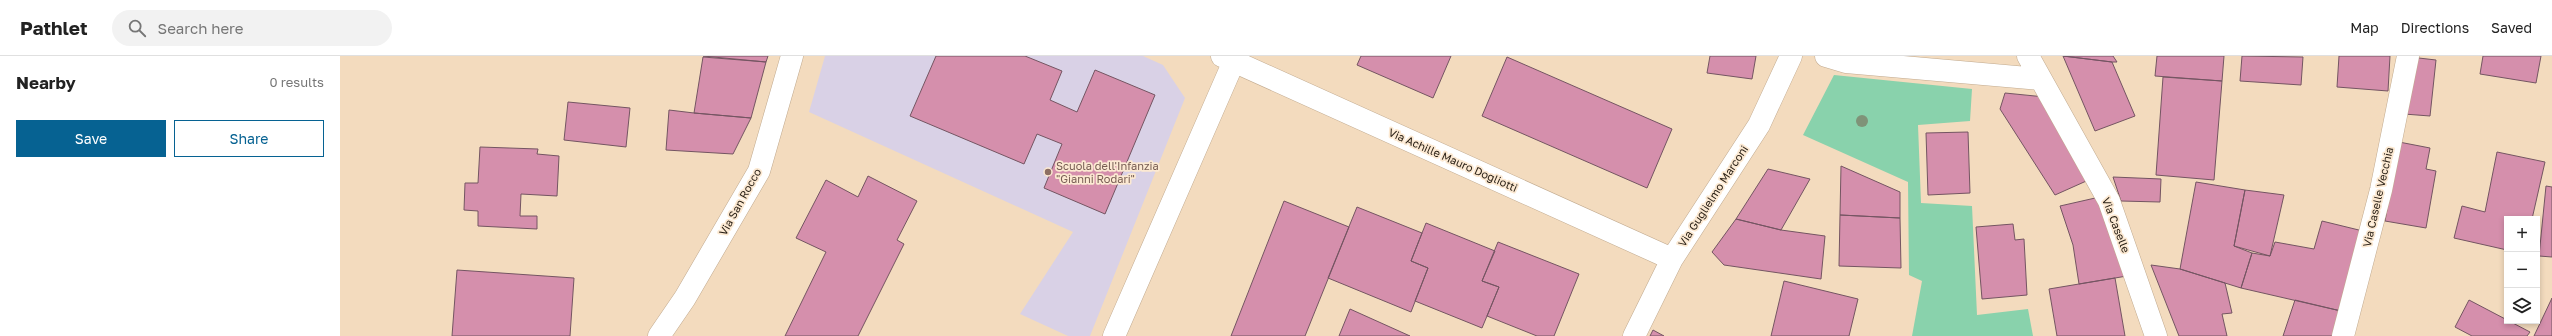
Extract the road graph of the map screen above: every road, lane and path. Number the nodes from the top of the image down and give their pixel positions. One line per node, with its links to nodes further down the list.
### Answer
1 (792, 56): 9 (street, Via San Rocco)
2 (1791, 56): 8 (street, Via Guglielmo Marconi)
3 (1826, 56): 7 (street)
4 (2028, 56): 7 (street, Via Caselle)
5 (2408, 56): 13 (street, Via Caselle Vecchia)
6 (1228, 59): 8 (street, Via Achille Mauro Dogliotti); 10 (street, Via Achille Mauro Dogliotti)
7 (2040, 79): 12 (street, Via Caselle)
8 (1672, 259): 11 (street, Via Guglielmo Marconi)
9 (659, 336)
10 (1114, 336)
11 (1634, 336)
12 (2156, 336)
13 (2343, 336)

